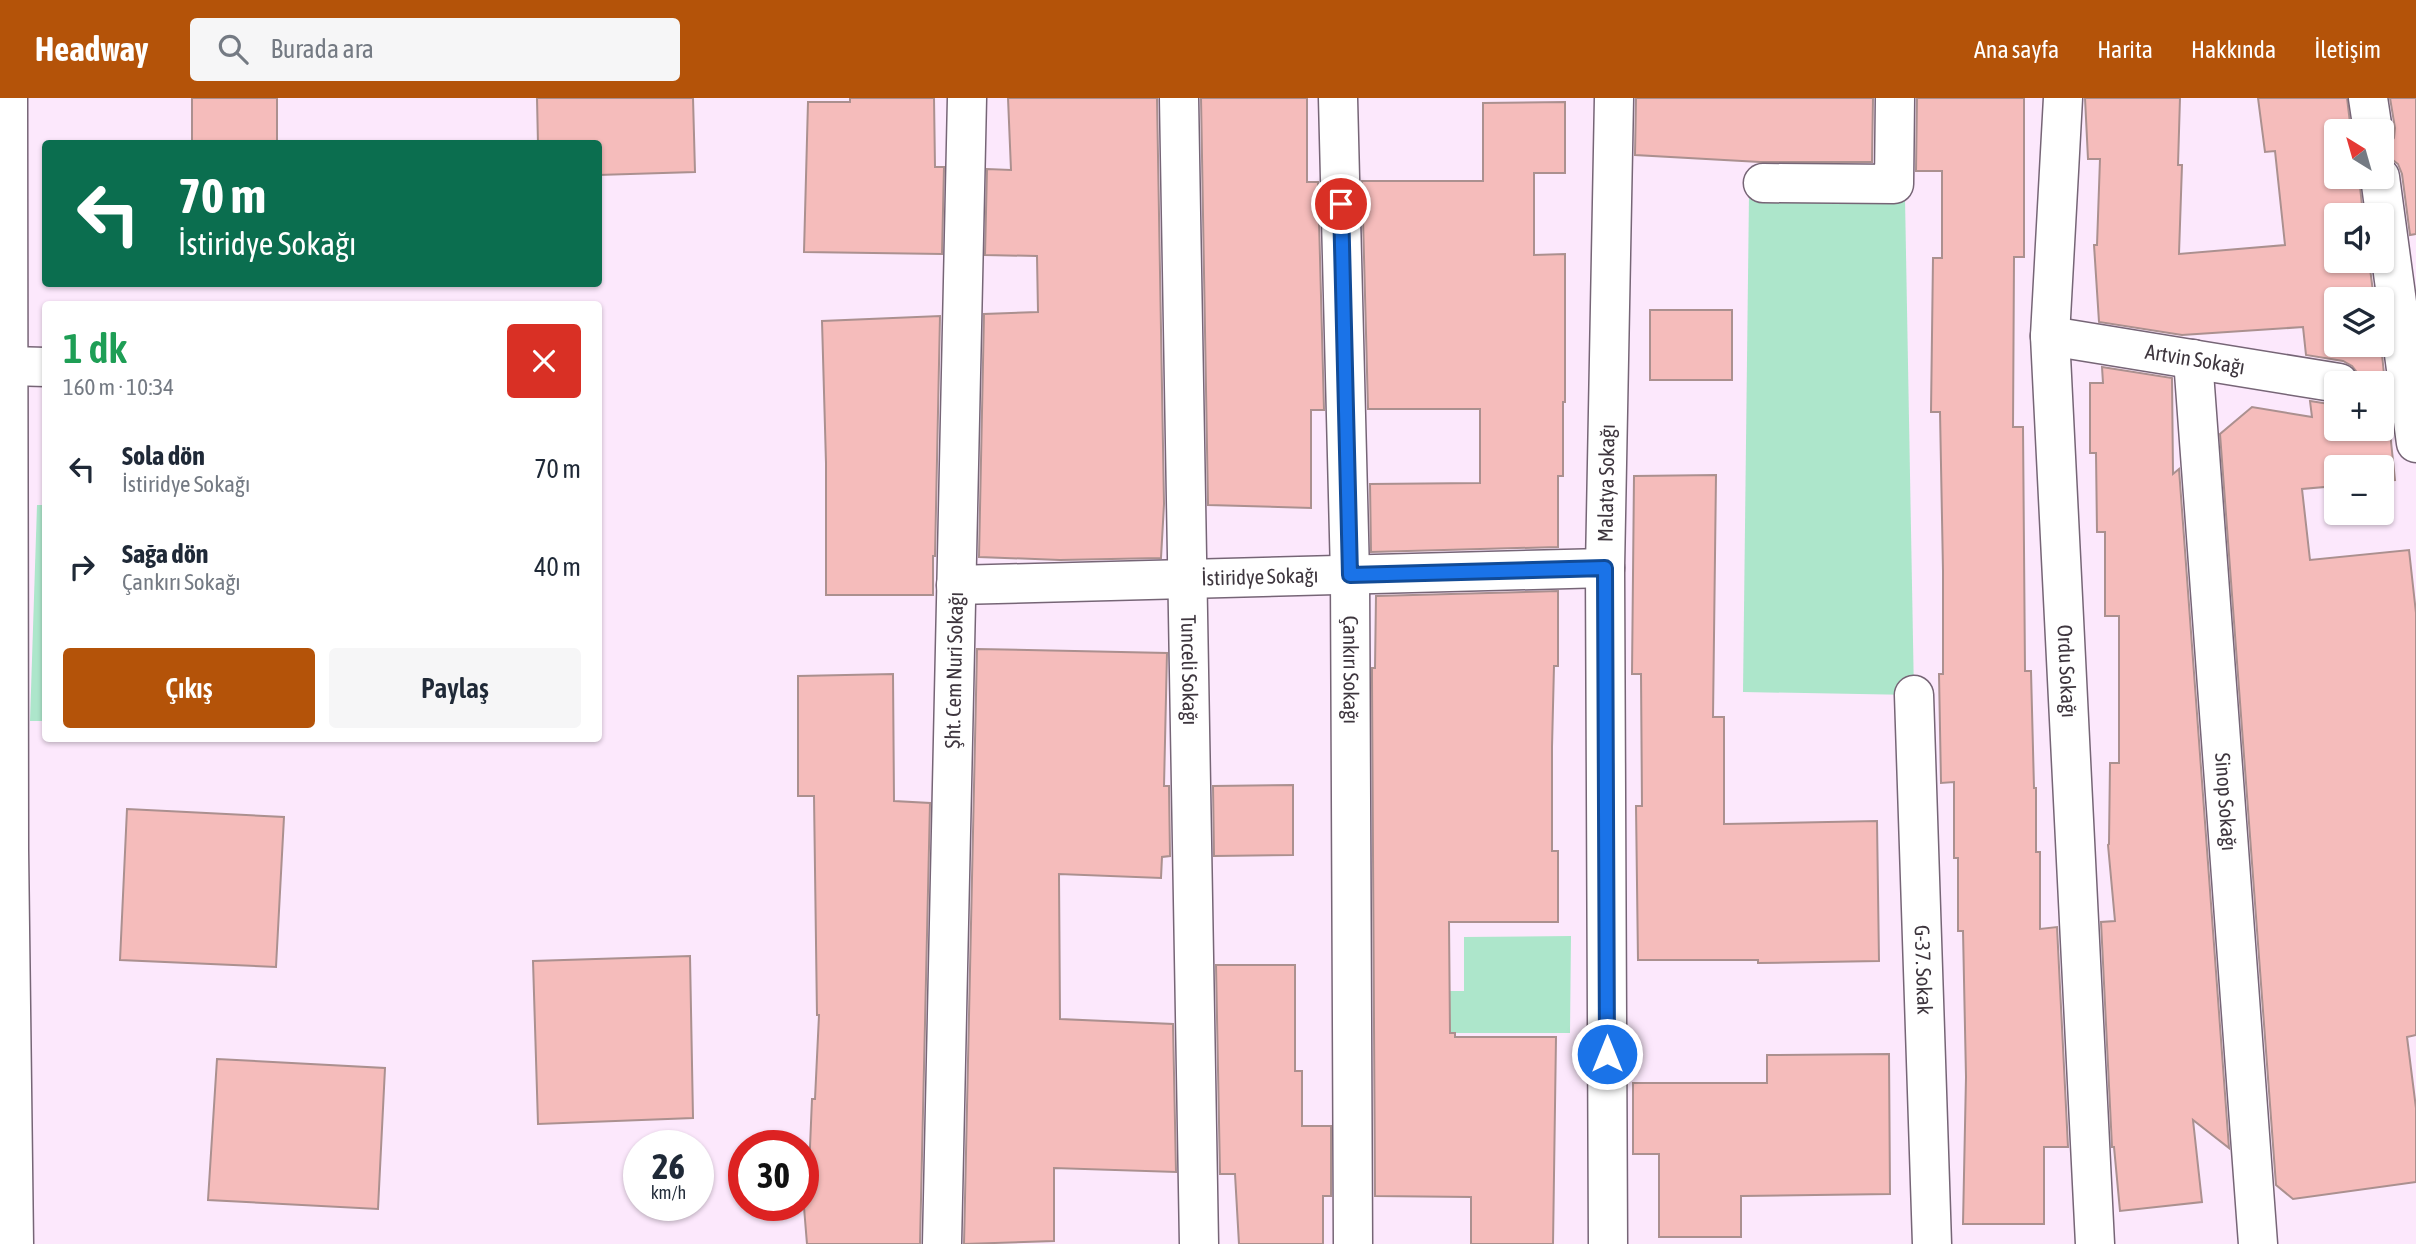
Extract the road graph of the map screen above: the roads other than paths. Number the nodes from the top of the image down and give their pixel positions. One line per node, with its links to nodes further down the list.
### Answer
1 (8, 98): 14 (street)
2 (967, 98): 20 (street, Şht. Cem Nuri Sokağı)
3 (1179, 98): 19 (street, Tunceli Sokağı)
4 (1338, 98): 18 (street, Çankırı Sokağı)
5 (1614, 98): 17 (street, Malatya Sokağı)
6 (1895, 98): 10 (street)
7 (2063, 98): 12 (street, Ordu Sokağı)
8 (2368, 98): 9 (street)
9 (2371, 119)
10 (1763, 183)
11 (2381, 189): 16 (street)
12 (2050, 336): 13 (street, Artvin Sokağı); 29 (street, Ordu Sokağı)
13 (2193, 359): 15 (street, Artvin Sokağı); 30 (street, Sinop Sokağı)
14 (28, 367): 22 (street)
15 (2324, 381)
16 (2408, 415)
17 (1605, 568): 18 (street, İstiridye Sokağı); 27 (street, Malatya Sokağı)
18 (1350, 575): 19 (street, İstiridye Sokağı); 26 (street, Çankırı Sokağı)
19 (1187, 579): 20 (street, İstiridye Sokağı); 25 (street, Tunceli Sokağı)
20 (956, 585): 24 (street, Şht. Cem Nuri Sokağı)
21 (1914, 695): 28 (street, G-37. Sokak)
22 (4, 850): 23 (street)
23 (14, 1244)
24 (942, 1244)
25 (1199, 1244)
26 (1353, 1244)
27 (1608, 1244)
28 (1932, 1244)
29 (2095, 1244)
30 (2258, 1244)

